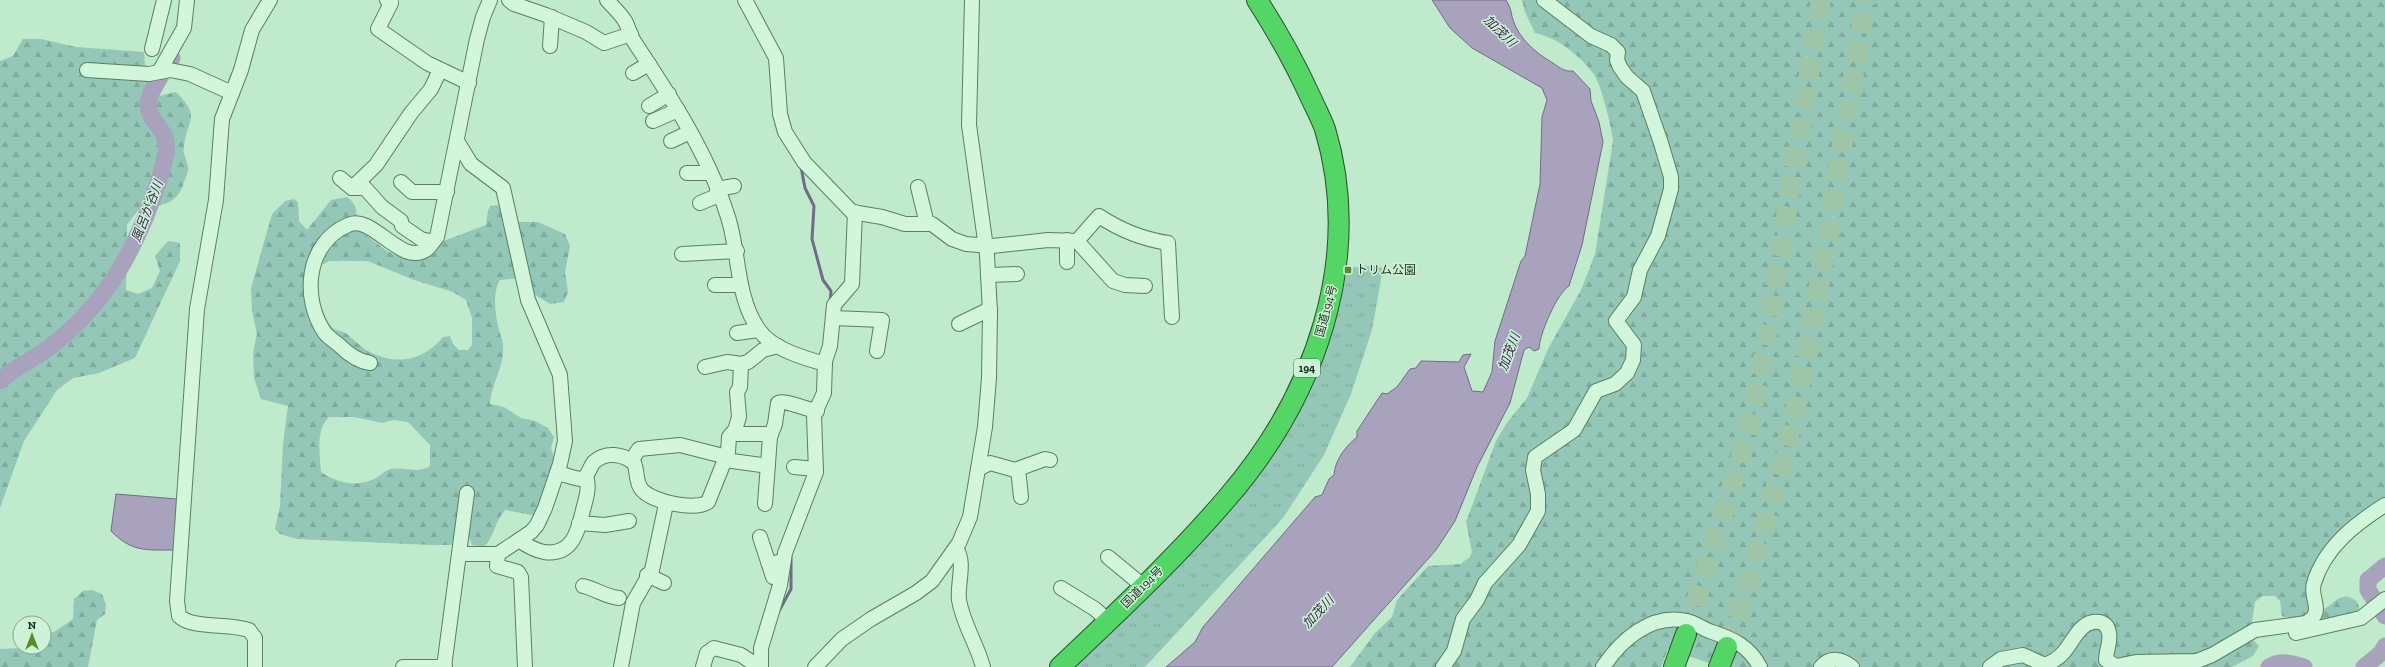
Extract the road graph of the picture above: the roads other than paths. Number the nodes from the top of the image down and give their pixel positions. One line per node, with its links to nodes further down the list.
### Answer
1 (164, 0): 15 (street)
2 (187, 0): 19 (street)
3 (270, 0): 22 (street)
4 (386, 0): 18 (street)
5 (490, 0): 21 (street)
6 (509, 0): 12 (street)
7 (607, 0): 13 (street)
8 (745, 0): 40 (street)
9 (972, 0): 44 (street)
10 (1257, 0): 95 (highway, 国道194号 / 194)
11 (1544, 0): 112 (street)
12 (552, 17): 13 (street); 14 (street)
13 (631, 34): 16 (street)
14 (550, 46)
15 (152, 49)
16 (649, 64): 20 (street); 23 (street)
17 (87, 70): 19 (street)
18 (440, 70): 21 (street); 36 (street)
19 (159, 72): 22 (street)
20 (633, 73)
21 (469, 82): 28 (street)
22 (232, 93): 102 (street)
23 (669, 94): 24 (street); 25 (street)
24 (649, 106)
25 (678, 110): 26 (street); 27 (street)
26 (654, 121)
27 (690, 132): 29 (street); 31 (street)
28 (457, 141): 37 (street); 76 (street)
29 (671, 141)
30 (687, 173): 31 (street)
31 (710, 173): 38 (street)
32 (340, 178): 36 (street)
33 (401, 182): 37 (street)
34 (734, 186): 38 (street)
35 (918, 187): 41 (street)
36 (352, 188): 43 (street)
37 (447, 192): 43 (street)
38 (718, 192): 39 (street); 45 (street)
39 (700, 203)
40 (855, 212): 41 (street); 55 (street)
41 (927, 224): 44 (street)
42 (1072, 241): 44 (street); 47 (street); 52 (street); 54 (street)
43 (433, 242): 61 (street)
44 (985, 245): 49 (street)
45 (737, 251): 46 (street); 51 (street)
46 (682, 254)
47 (1067, 262)
48 (1017, 274): 49 (street)
49 (988, 275): 53 (street)
50 (715, 285): 51 (street)
51 (741, 285): 57 (street)
52 (1145, 286)
53 (990, 310): 56 (street); 74 (street)
54 (1172, 317)
55 (833, 318): 60 (street); 63 (street)
56 (959, 324)
57 (758, 330): 58 (street); 59 (street)
58 (737, 333)
59 (778, 346): 62 (street); 63 (street)
60 (877, 351)
61 (370, 363)
62 (741, 364): 64 (street); 66 (street)
63 (825, 364): 65 (street)
64 (705, 367)
65 (817, 411): 67 (street); 73 (street)
66 (732, 434): 67 (street); 68 (street)
67 (770, 434): 71 (street)
68 (726, 458): 70 (street); 71 (street); 80 (street)
69 (1050, 460): 75 (street)
70 (631, 461): 77 (street); 80 (street)
71 (768, 466): 81 (street)
72 (794, 467): 73 (street)
73 (816, 469): 88 (street)
74 (978, 469): 75 (street); 87 (street)
75 (1018, 469): 79 (street)
76 (557, 473): 77 (street); 86 (street)
77 (586, 476): 84 (street)
78 (467, 493): 89 (street)
79 (1021, 498)
80 (666, 504): 92 (street)
81 (765, 504)
82 (2385, 505): 100 (street)
83 (628, 521): 84 (street)
84 (579, 523): 86 (street)
85 (760, 537): 88 (street)
86 (519, 540): 90 (street)
87 (956, 548): 109 (street); 110 (street)
88 (785, 553): 108 (street)
89 (459, 554): 90 (street); 104 (street)
90 (498, 554): 105 (street)
91 (1108, 557): 95 (street)
92 (648, 575): 93 (street); 98 (street)
93 (664, 583)
94 (583, 586): 98 (street)
95 (1143, 586): 99 (highway, 国道194号 / 194)
96 (1062, 588): 99 (street)
97 (2378, 605): 100 (street)
98 (631, 609): 106 (street)
99 (1108, 621): 111 (highway, 国道194号 / 194)
100 (2242, 637): 118 (street)
101 (1685, 639): 114 (highway)
102 (255, 667)
103 (403, 667): 104 (street)
104 (444, 667)
105 (525, 667)
106 (621, 667)
107 (703, 667): 108 (street)
108 (760, 667)
109 (815, 667)
110 (982, 667)
111 (1060, 667)
112 (1443, 667)
113 (1603, 667): 115 (street)
114 (1674, 667)
115 (1760, 667)
116 (1821, 667): 117 (street)
117 (1852, 667)
118 (1990, 667)

